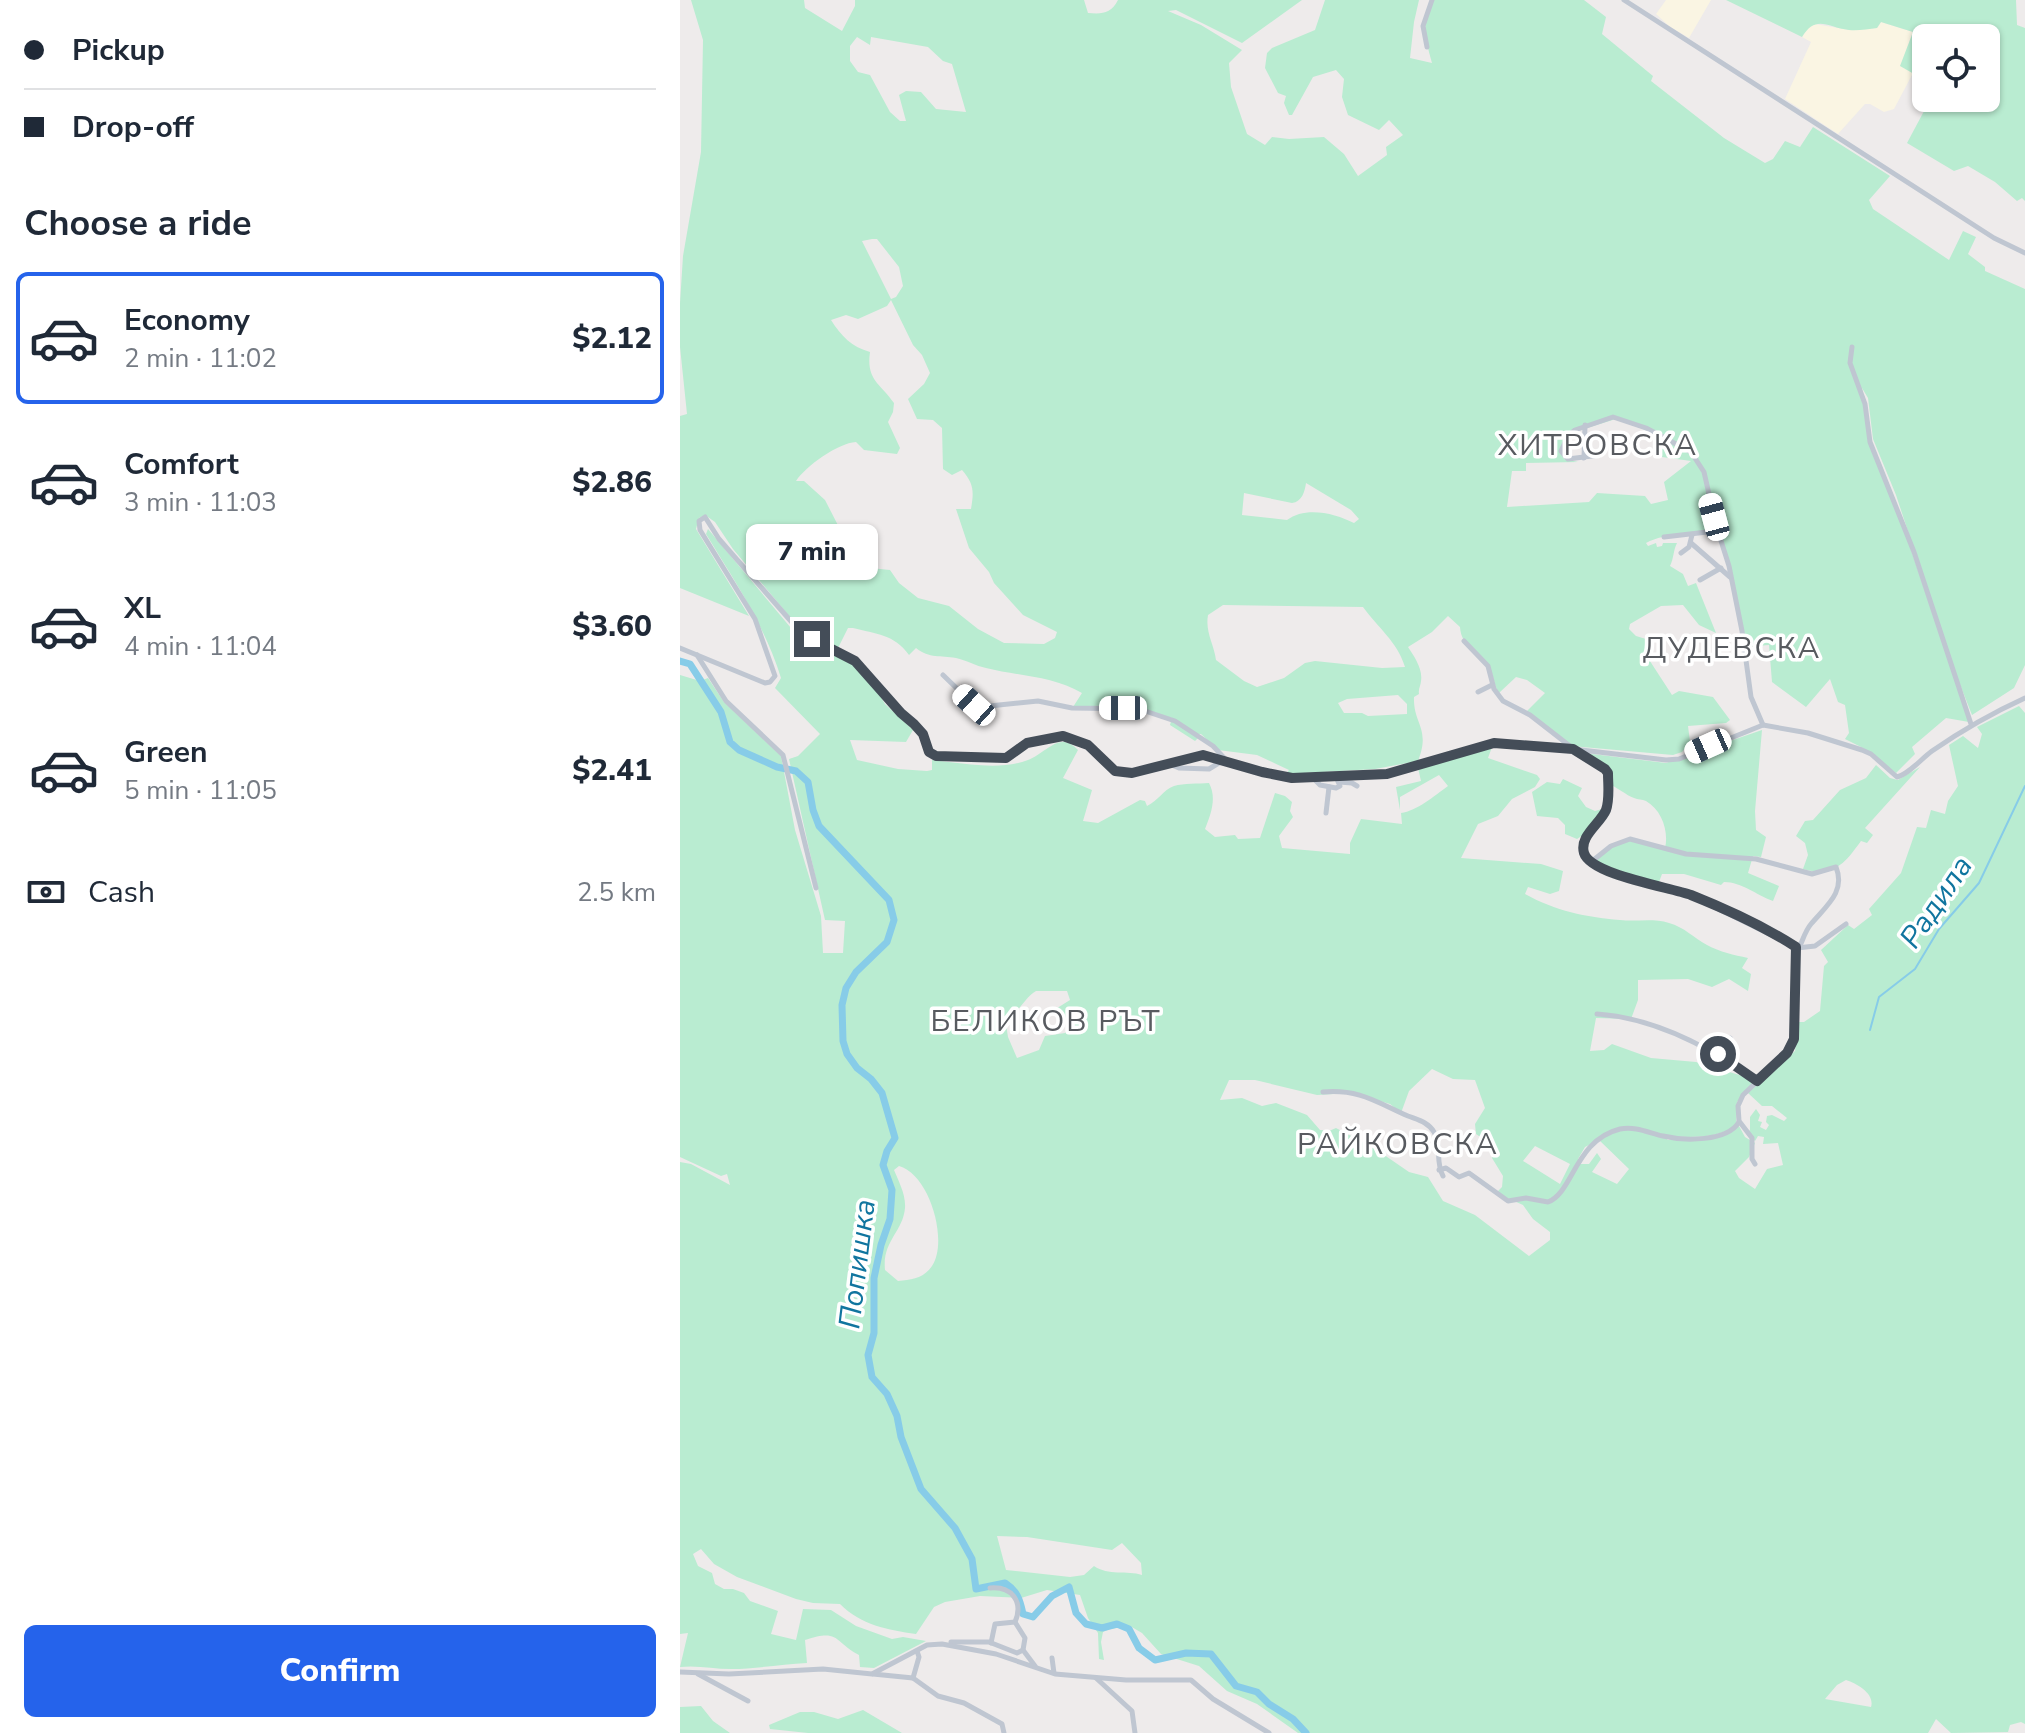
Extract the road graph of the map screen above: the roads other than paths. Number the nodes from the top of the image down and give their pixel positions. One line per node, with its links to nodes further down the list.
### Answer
1 (1432, 0): 3 (street)
2 (1624, 0): 4 (street)
3 (1427, 47)
4 (2025, 253)
5 (1852, 347): 25 (street)
6 (1585, 424): 8 (street); 8 (street); 11 (street)
7 (1600, 455): 8 (street)
8 (1584, 458)
9 (1692, 535): 10 (street); 11 (street); 12 (street)
10 (1664, 537)
11 (1719, 537): 15 (street)
12 (1691, 543): 13 (street); 14 (street)
13 (1681, 553)
14 (1722, 568): 15 (street); 16 (street)
15 (1731, 577): 24 (street)
16 (1700, 580)
17 (1464, 641): 21 (street)
18 (680, 648): 19 (street)
19 (697, 654): 28 (street); 35 (street)
20 (943, 675): 27 (street)
21 (1492, 685): 22 (street); 26 (street)
22 (1478, 692)
23 (2025, 698): 25 (street)
24 (1763, 725): 25 (street); 26 (street)
25 (1971, 725)
26 (1573, 749): 30 (street); 34 (street)
27 (1225, 761): 28 (street); 28 (street); 29 (street)
28 (1167, 763)
29 (1313, 778): 30 (street); 32 (street)
30 (1337, 779): 31 (street); 32 (street)
31 (1357, 786)
32 (1329, 787): 33 (street)
33 (1326, 813)
34 (1591, 862): 37 (street); 37 (street)
35 (816, 888)
36 (1846, 924): 37 (street)
37 (1797, 948): 41 (street)
38 (1597, 1014): 40 (street)
39 (1730, 1038): 40 (street)
40 (1729, 1061): 41 (street)
41 (1757, 1081): 43 (street)
42 (1323, 1092): 43 (street)
43 (1739, 1121): 44 (street)
44 (1755, 1164)
45 (990, 1588): 46 (street)
46 (1015, 1622): 47 (street); 49 (street)
47 (991, 1643): 48 (street); 49 (street)
48 (942, 1644): 50 (street); 52 (street)
49 (1023, 1650): 52 (street)
50 (917, 1651): 55 (street); 57 (street)
51 (1052, 1658): 56 (street)
52 (1038, 1669): 56 (street)
53 (680, 1672): 54 (street)
54 (693, 1672): 55 (street); 59 (street)
55 (872, 1674): 57 (street)
56 (1055, 1674): 58 (street)
57 (913, 1678): 61 (street)
58 (1095, 1678): 60 (street); 62 (street)
59 (748, 1701)
60 (1261, 1731): 63 (street)
61 (1004, 1733)
62 (1135, 1733)
63 (1269, 1733)

